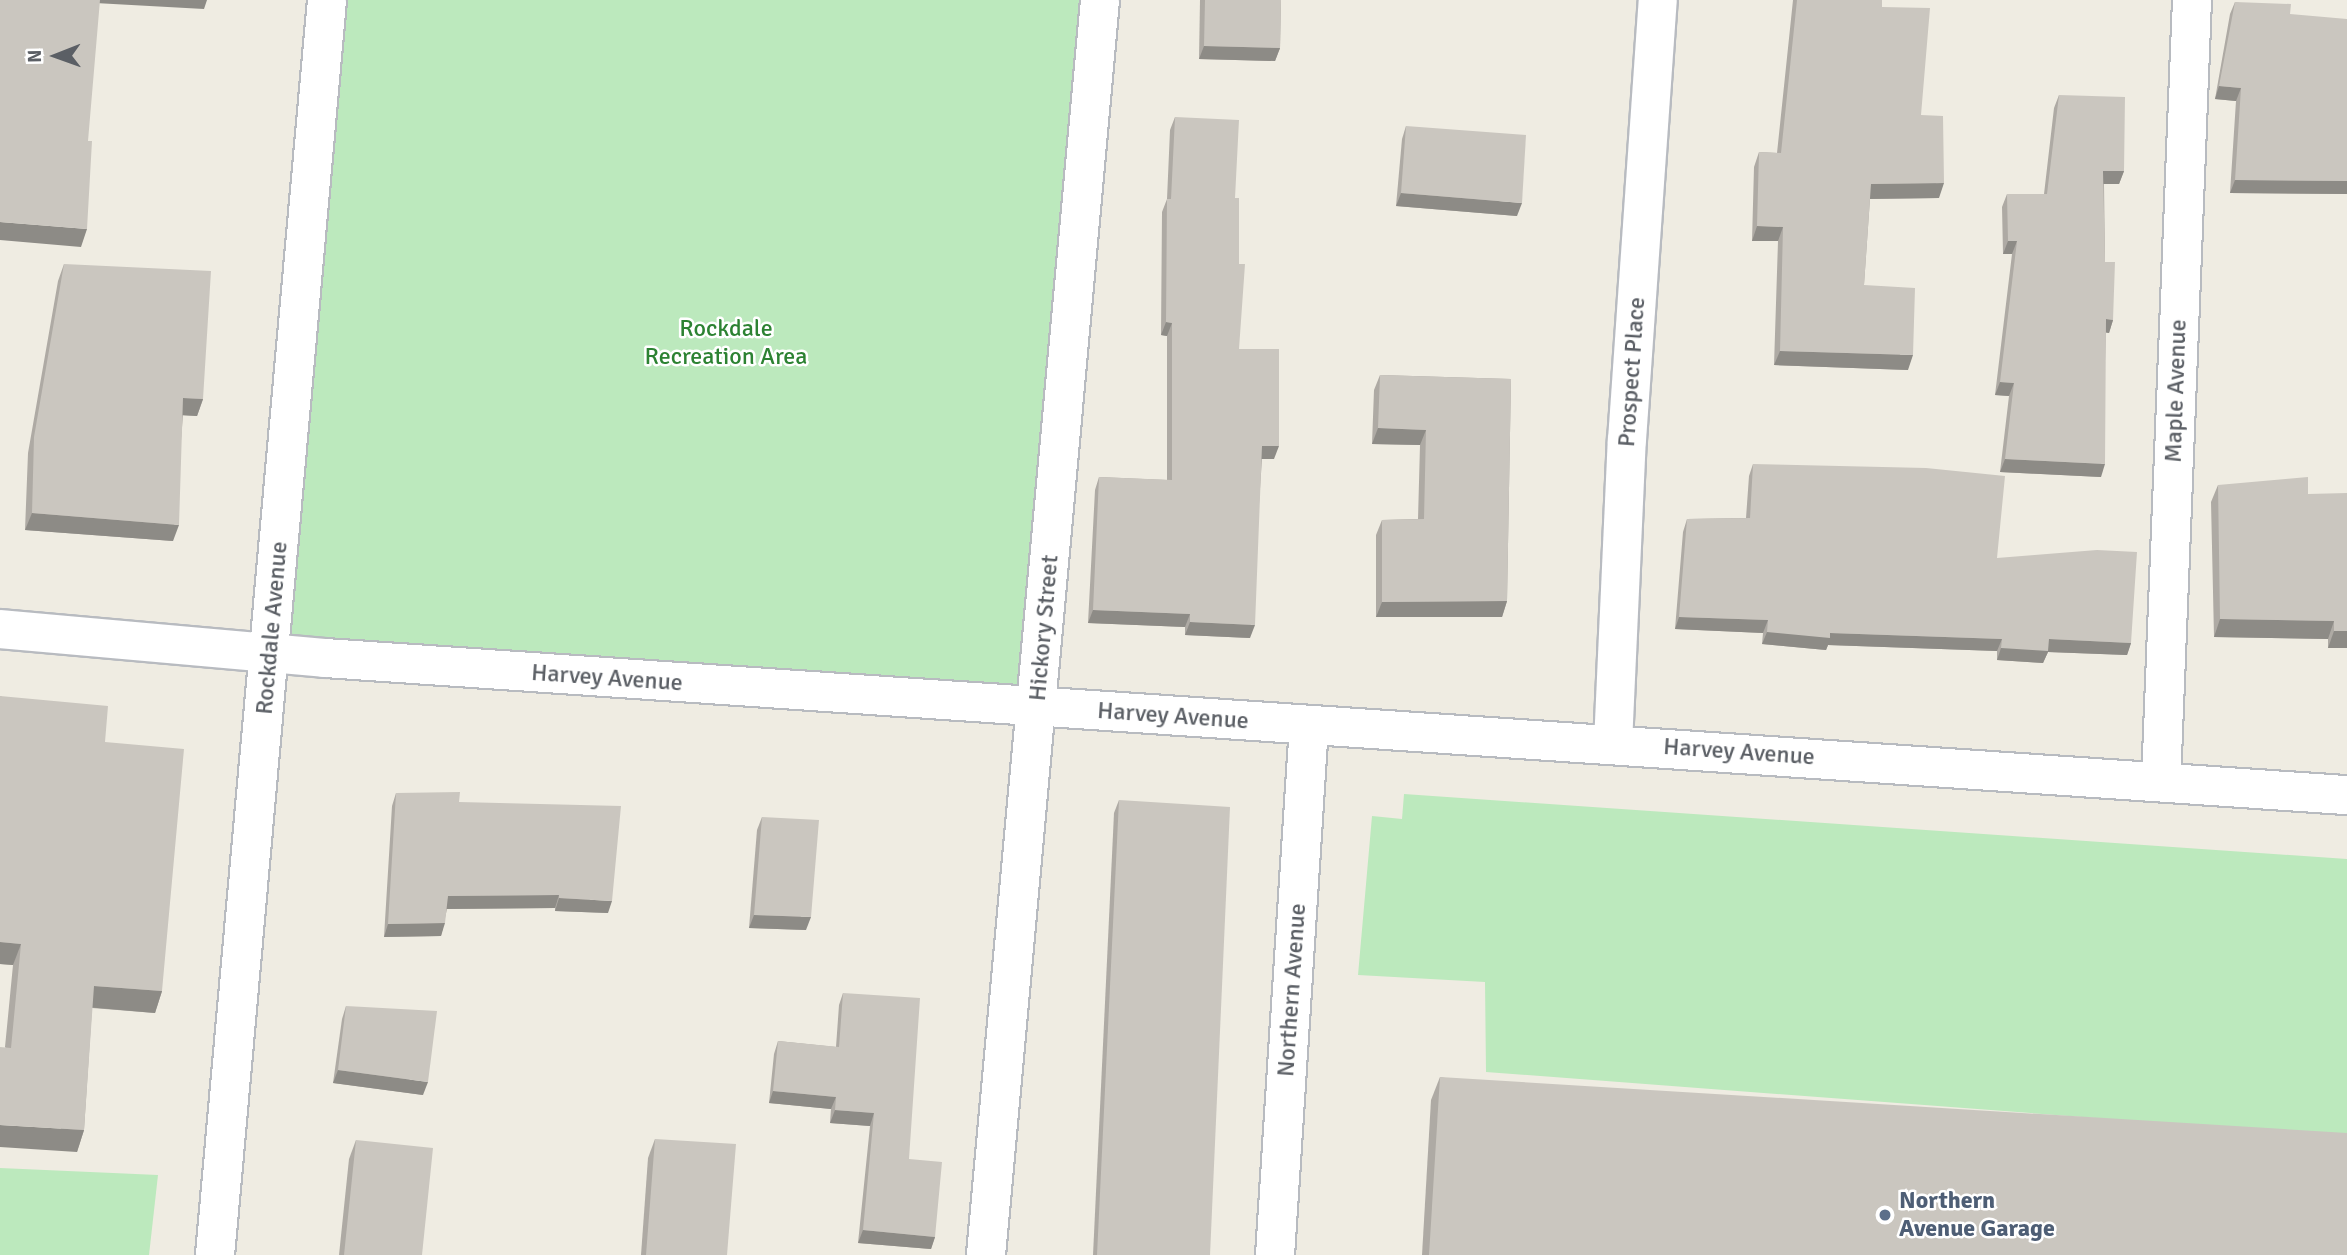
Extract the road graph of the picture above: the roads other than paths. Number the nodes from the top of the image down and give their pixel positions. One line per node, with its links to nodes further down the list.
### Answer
1 (327, 0): 6 (street, Rockdale Avenue)
2 (1100, 0): 7 (street, Hickory Street)
3 (1658, 0): 9 (street, Prospect Place)
4 (2192, 0): 10 (street, Maple Avenue)
5 (0, 629): 6 (street, Harvey Avenue)
6 (270, 654): 7 (street, Harvey Avenue); 12 (street, Rockdale Avenue)
7 (1036, 708): 8 (street, Harvey Avenue); 13 (street, Hickory Street)
8 (1309, 725): 9 (street, Harvey Avenue); 14 (street, Northern Avenue)
9 (1613, 744): 10 (street, Harvey Avenue)
10 (2161, 782): 11 (street, Harvey Avenue)
11 (2347, 795)
12 (215, 1255)
13 (986, 1255)
14 (1275, 1255)

